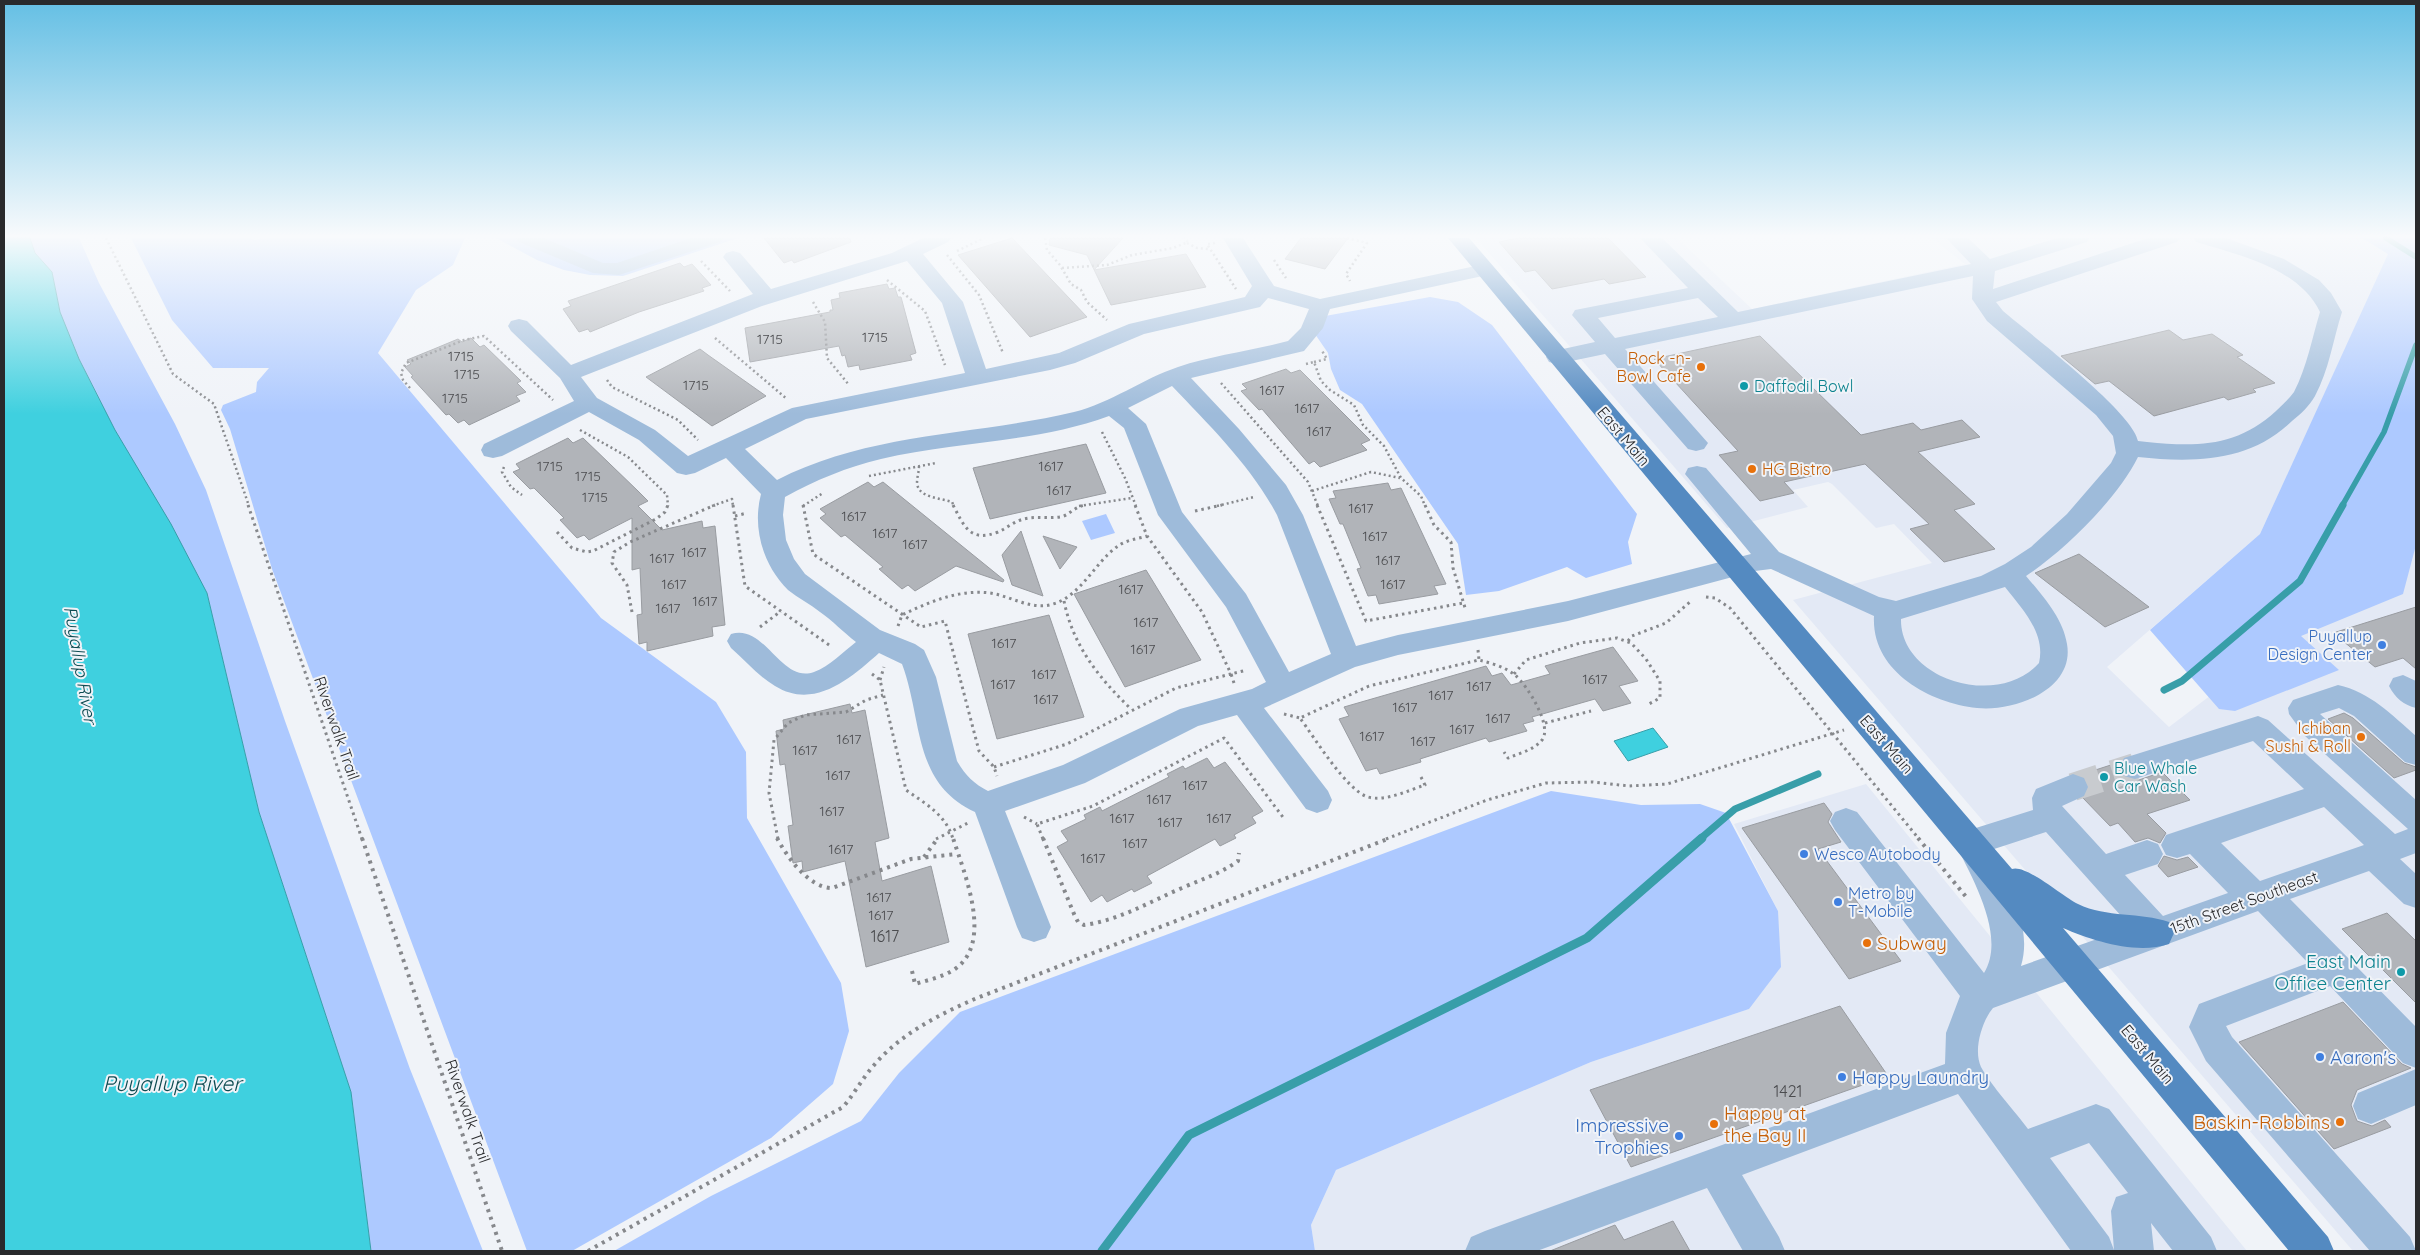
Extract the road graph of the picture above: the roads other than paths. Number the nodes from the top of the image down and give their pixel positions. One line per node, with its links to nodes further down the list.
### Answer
1 (765, 297): 18 (street)
2 (948, 297): 20 (street)
3 (1257, 297): 20 (street)
4 (1288, 297): 13 (street)
5 (1360, 297): 13 (street)
6 (1507, 297): 17 (main road, East Main)
7 (1675, 297): 16 (street)
8 (1710, 297): 14 (street)
9 (1845, 297): 14 (street)
10 (1990, 297): 12 (street)
11 (2323, 297): 25 (street)
12 (1983, 299): 25 (street)
13 (1320, 305): 19 (street)
14 (1734, 320): 16 (street)
15 (520, 326): 18 (street)
16 (1610, 346): 17 (street); 23 (street)
17 (1557, 357): 30 (main road, East Main)
18 (568, 374): 21 (street)
19 (1176, 376): 22 (street); 35 (street)
20 (978, 378): 24 (street)
21 (590, 403): 24 (street); 26 (street)
22 (1112, 407): 28 (street); 36 (street)
23 (1696, 443)
24 (729, 447): 28 (street)
25 (2127, 448): 31 (street)
26 (501, 457)
27 (1697, 474): 29 (street)
28 (774, 492): 34 (street)
29 (1771, 560): 30 (street); 32 (street)
30 (1736, 567): 35 (street); 47 (main road, East Main)
31 (2009, 574): 32 (street); 32 (street)
32 (1888, 611)
33 (741, 641): 34 (street)
34 (883, 644): 43 (street)
35 (1347, 659): 36 (street)
36 (1279, 699): 37 (street)
37 (1244, 703): 42 (street); 43 (street)
38 (2416, 753): 45 (street)
39 (2135, 767): 41 (street)
40 (2073, 787): 44 (street)
41 (2329, 793): 48 (street); 52 (street)
42 (1317, 800)
43 (989, 811): 53 (street)
44 (2052, 817): 47 (street); 50 (street)
45 (2416, 819)
46 (1846, 821): 57 (street)
47 (1971, 843): 54 (main road); 55 (main road, East Main); 57 (street)
48 (2393, 848): 51 (street); 52 (street, 15th Street Southeast)
49 (2147, 854): 50 (street)
50 (2100, 870): 54 (street)
51 (2416, 894)
52 (2259, 896): 54 (street, 15th Street Southeast); 56 (street)
53 (1034, 927)
54 (2157, 933): 55 (street, 15th Street Southeast)
55 (2071, 963): 57 (street, 15th Street Southeast); 70 (main road, East Main)
56 (2336, 968): 58 (street); 71 (street)
57 (1981, 996): 59 (street)
58 (2416, 1051)
59 (1965, 1074): 62 (street); 63 (street)
60 (2416, 1087): 61 (street)
61 (2371, 1106)
62 (2021, 1151): 65 (street); 68 (street)
63 (1716, 1166): 66 (street); 67 (street)
64 (2130, 1211): 69 (street)
65 (2184, 1242)
66 (1485, 1251)
67 (1765, 1251)
68 (2095, 1251)
69 (2134, 1251)
70 (2314, 1251)
71 (2396, 1251)

